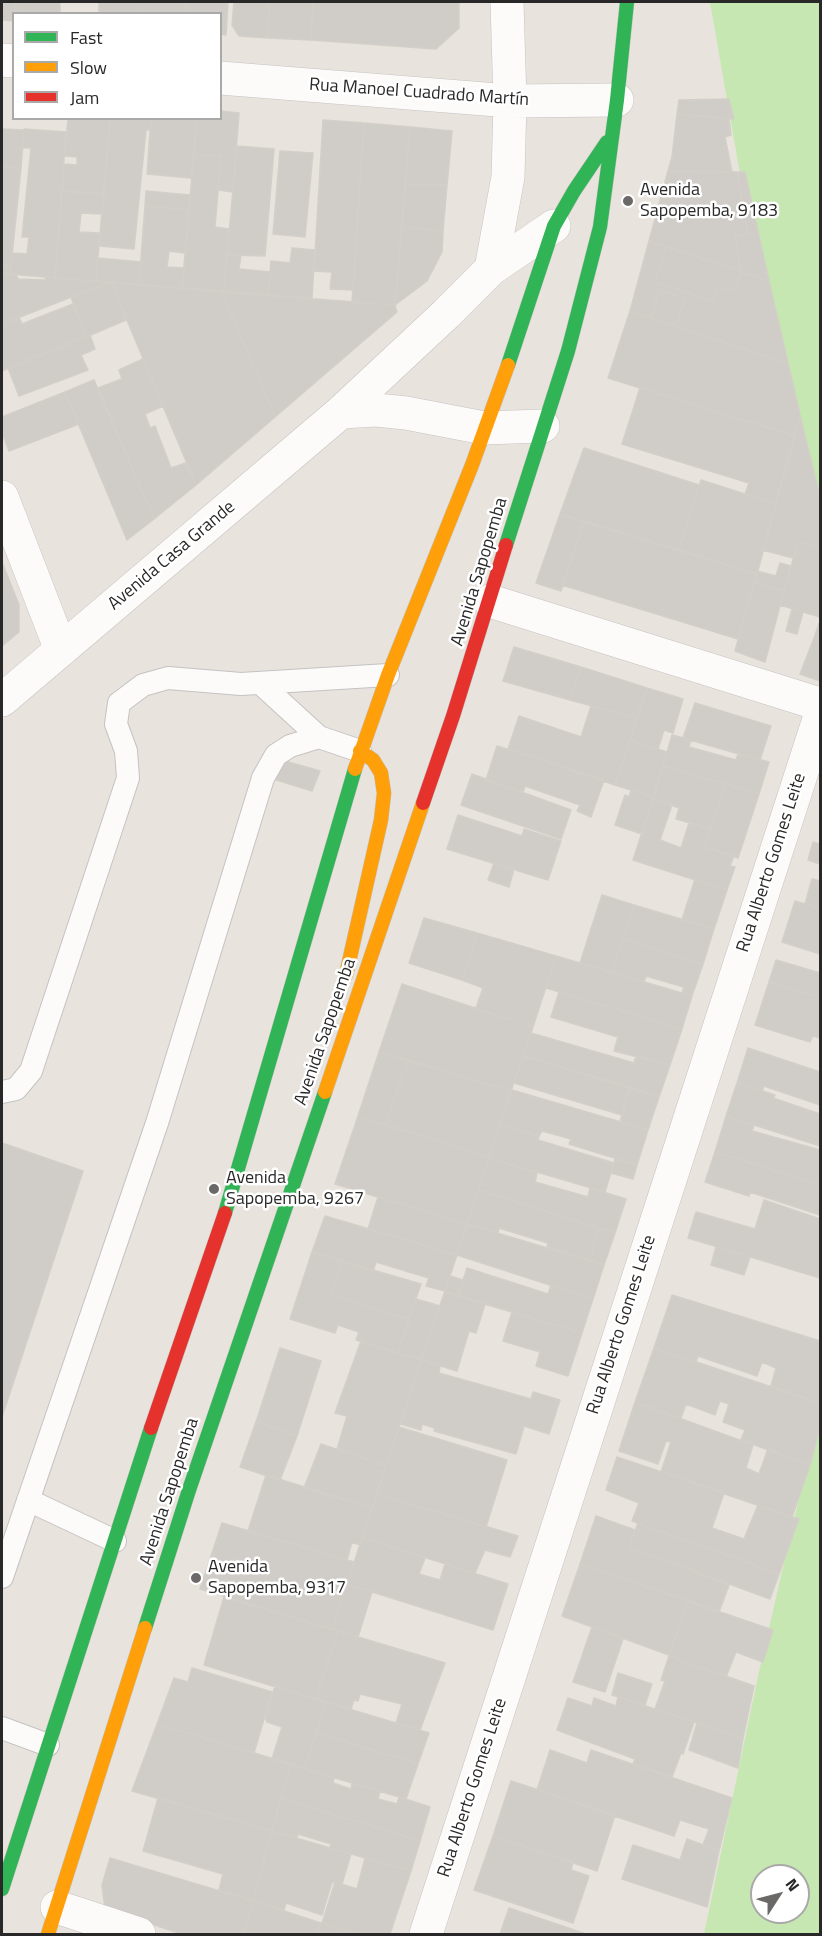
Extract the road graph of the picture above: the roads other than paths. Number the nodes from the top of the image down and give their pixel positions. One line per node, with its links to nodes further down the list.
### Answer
1 (507, 2): 5 (street)
2 (627, 2): 4 (main road, Avenida Sapopemba)
3 (222, 78): 5 (street, Rua Manoel Cuadrado Martín)
4 (617, 100): 5 (street, Rua Manoel Cuadrado Martín); 6 (main road, Avenida Sapopemba)
5 (510, 101): 8 (street)
6 (613, 135): 7 (main road, Avenida Sapopemba); 10 (main road, Avenida Sapopemba)
7 (554, 226): 8 (street, Avenida Casa Grande); 11 (main road, Avenida Sapopemba)
8 (491, 269): 9 (street, Avenida Casa Grande)
9 (341, 412): 11 (street); 14 (street, Avenida Casa Grande)
10 (543, 426): 11 (street); 13 (main road, Avenida Sapopemba)
11 (484, 428): 15 (main road, Avenida Sapopemba)
12 (2, 497): 14 (street)
13 (490, 601): 18 (street); 22 (main road, Avenida Sapopemba)
14 (62, 650): 17 (street, Avenida Casa Grande)
15 (388, 675): 16 (lane); 21 (main road, Avenida Sapopemba)
16 (260, 682): 20 (lane); 23 (lane)
17 (2, 700)
18 (820, 710)
19 (820, 716): 32 (street, Rua Alberto Gomes Leite)
20 (319, 737): 21 (lane); 24 (lane)
21 (360, 751): 22 (main road); 25 (main road, Avenida Sapopemba)
22 (332, 1072): 30 (main road, Avenida Sapopemba)
23 (2, 1092)
24 (28, 1500): 25 (lane); 26 (lane)
25 (115, 1541): 28 (main road, Avenida Sapopemba)
26 (2, 1577)
27 (2, 1728): 28 (lane)
28 (48, 1745): 29 (main road, Avenida Sapopemba)
29 (2, 1888)
30 (52, 1921): 31 (street)
31 (139, 1935)
32 (426, 1935)

